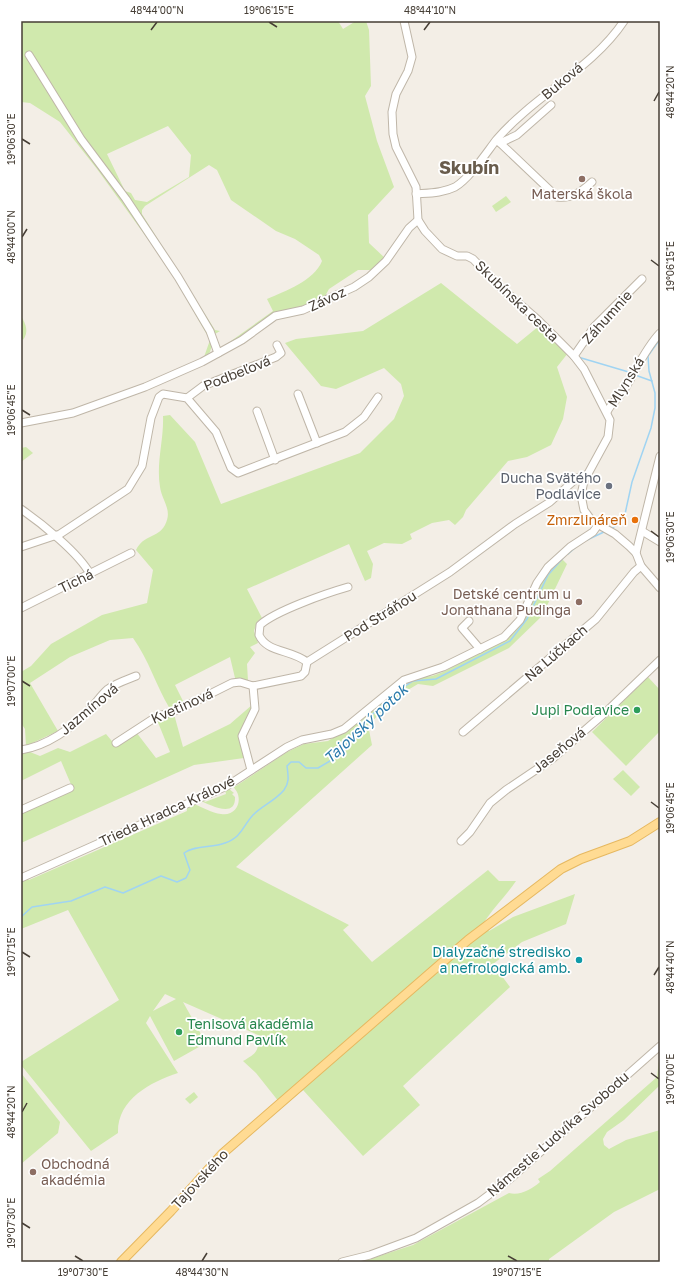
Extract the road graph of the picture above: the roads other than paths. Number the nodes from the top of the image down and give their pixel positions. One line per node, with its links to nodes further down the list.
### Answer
1 (404, 21): 7 (street)
2 (624, 21): 5 (street, Buková)
3 (29, 54): 12 (street)
4 (551, 105): 5 (street, Buková)
5 (498, 141): 6 (street); 7 (street, Buková)
6 (592, 182)
7 (416, 194): 8 (street)
8 (418, 220): 12 (street, Závoz); 13 (street, Skubínska cesta)
9 (642, 279): 13 (street, Záhumnie)
10 (660, 333): 18 (street, Mlynská)
11 (277, 345): 16 (street, Podbeľová)
12 (218, 353): 19 (street, Závoz)
13 (574, 356): 18 (street, Skubínska cesta)
14 (298, 394): 20 (street)
15 (378, 397): 20 (street)
16 (187, 398): 22 (street); 27 (street)
17 (257, 411): 22 (street)
18 (607, 412): 23 (street, Skubínska cesta)
19 (21, 423)
20 (317, 443): 22 (street)
21 (660, 456): 26 (street)
22 (276, 460)
23 (586, 475): 25 (street, Skubínska cesta); 40 (street, Pod Stráňou)
24 (21, 509): 27 (street)
25 (601, 526): 31 (street, Skubínska cesta); 38 (street, Trieda Hradca Králové)
26 (642, 531): 28 (street); 31 (street)
27 (55, 536): 29 (street); 33 (street)
28 (660, 542)
29 (21, 547)
30 (131, 553): 33 (street, Tichá)
31 (636, 553): 32 (street)
32 (641, 566): 35 (street); 43 (street, Na Lúčkach)
33 (90, 574): 36 (street, Tichá)
34 (348, 587): 40 (street)
35 (660, 588)
36 (21, 608)
37 (469, 621): 38 (street)
38 (480, 649): 46 (street, Trieda Hradca Králové)
39 (660, 660): 50 (street, Jaseňová)
40 (307, 662): 42 (street, Kvetinová)
41 (136, 676): 45 (street, Jazmínová)
42 (253, 686): 44 (street, Kvetinová); 46 (street)
43 (463, 732)
44 (116, 743)
45 (21, 750)
46 (251, 770): 51 (street, Trieda Hradca Králové)
47 (70, 788): 48 (street)
48 (21, 810)
49 (660, 822): 53 (main road, Tajovského)
50 (461, 841)
51 (21, 878)
52 (660, 1046): 54 (street, Námestie Ludvíka Svobodu)
53 (121, 1262)
54 (342, 1262)

